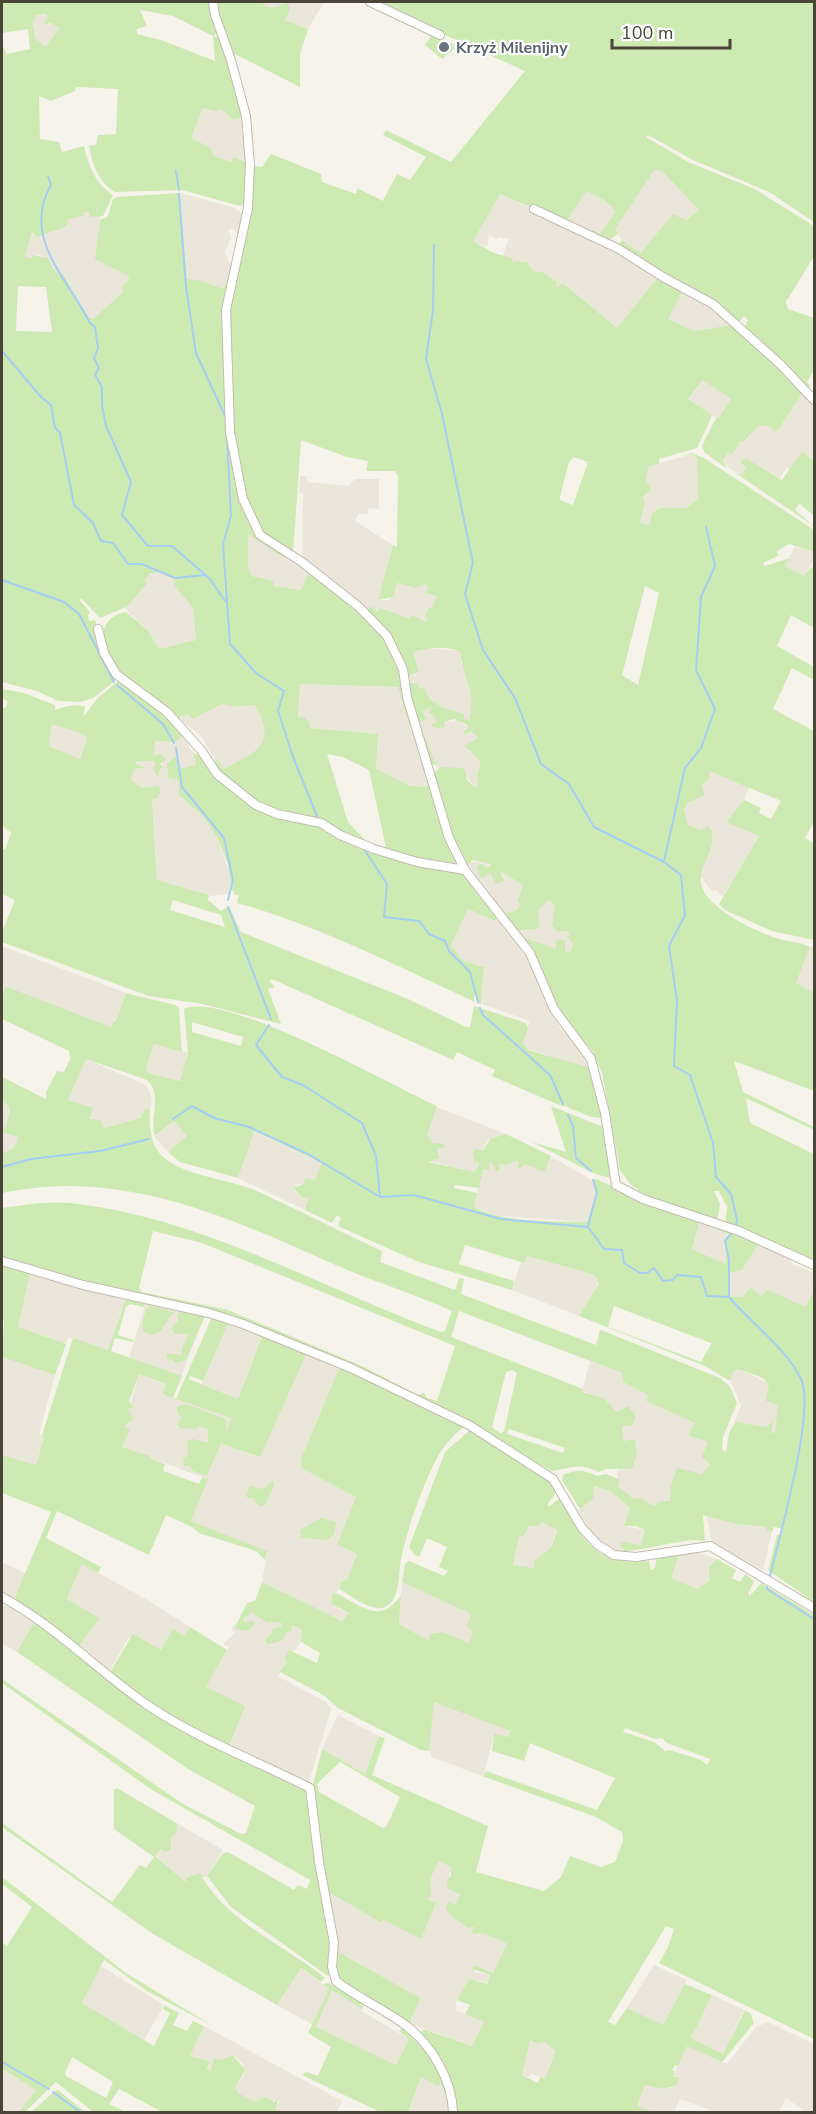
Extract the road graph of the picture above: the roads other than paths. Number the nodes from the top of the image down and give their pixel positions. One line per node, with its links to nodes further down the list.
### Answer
1 (213, 2): 7 (street)
2 (370, 2): 3 (street)
3 (440, 35)
4 (534, 208): 5 (street)
5 (814, 400)
6 (98, 629): 7 (street)
7 (465, 870): 9 (street)
8 (2, 1262): 11 (street)
9 (814, 1265)
10 (2, 1597): 12 (street)
11 (814, 1608)
12 (453, 2112)

